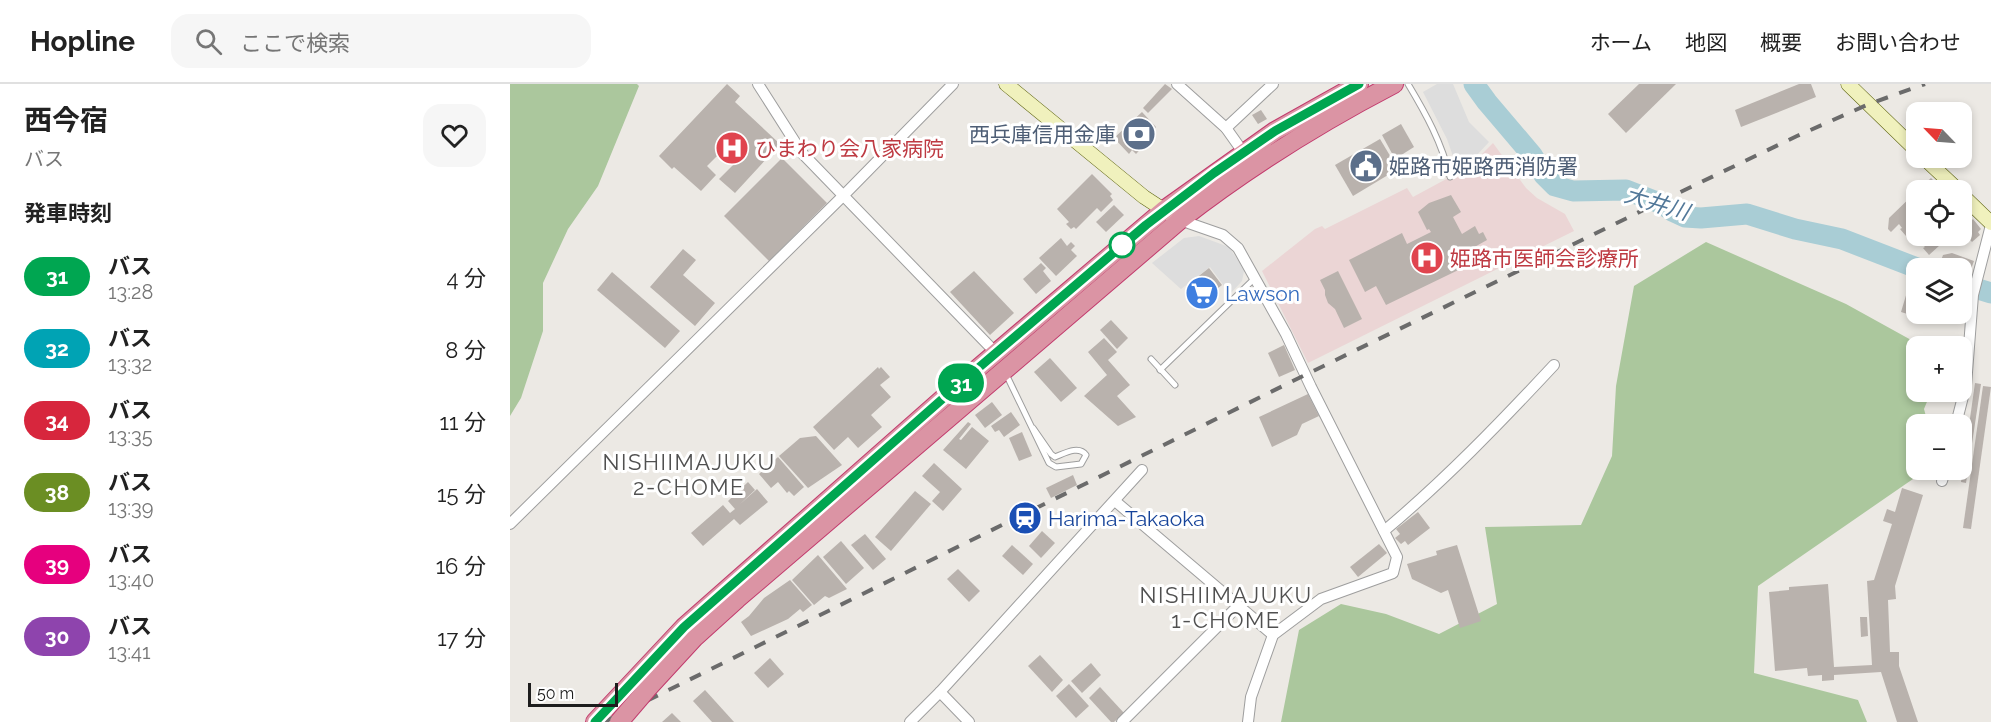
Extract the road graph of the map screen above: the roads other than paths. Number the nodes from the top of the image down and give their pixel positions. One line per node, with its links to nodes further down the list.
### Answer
1 (758, 84): 16 (street)
2 (953, 84): 16 (street)
3 (1006, 84): 18 (main road)
4 (1177, 84): 10 (street)
5 (1273, 84): 10 (street)
6 (1359, 84): 12 (highway)
7 (1394, 84): 19 (highway)
8 (1408, 84): 14 (lane)
9 (1848, 84): 11 (main road)
10 (1226, 128): 12 (street)
11 (1906, 140)
12 (1243, 152): 18 (highway)
13 (1935, 168): 15 (main road)
14 (1450, 177)
15 (1947, 180)
16 (843, 196): 22 (street); 32 (street)
17 (1972, 205): 20 (main road)
18 (1164, 210): 19 (main road); 22 (highway)
19 (1180, 220): 21 (street); 25 (highway)
20 (1991, 224): 28 (street)
21 (1256, 277): 26 (lane); 33 (street)
22 (996, 353): 25 (lane); 37 (highway)
23 (1150, 359): 26 (lane)
24 (1554, 365): 33 (street)
25 (1004, 370): 29 (lane); 37 (highway, bridge)
26 (1160, 370): 27 (lane)
27 (1175, 385)
28 (1959, 414)
29 (1032, 428): 29 (lane)
30 (1142, 470): 31 (street)
31 (1115, 501): 34 (street); 36 (street)
32 (510, 524)
33 (1384, 531): 35 (street)
34 (1238, 606): 35 (street); 41 (street)
35 (1273, 635): 38 (street)
36 (940, 692): 39 (street); 40 (street)
37 (606, 718)
38 (1247, 718)
39 (910, 722)
40 (969, 722)
41 (1122, 722)

